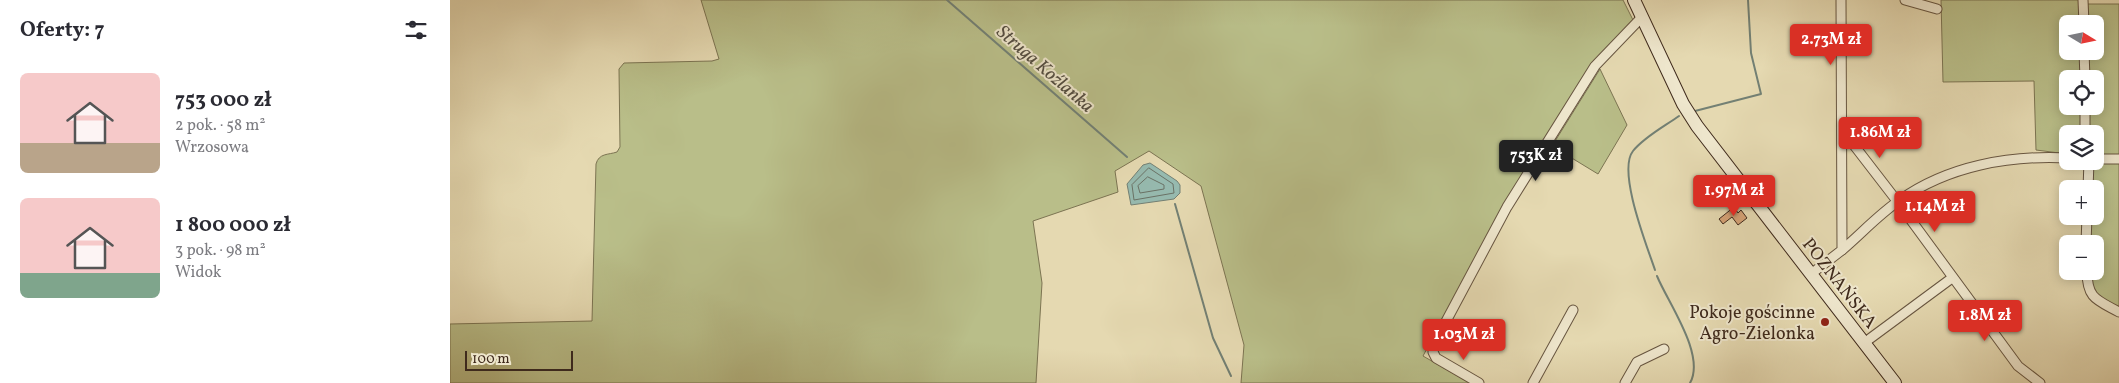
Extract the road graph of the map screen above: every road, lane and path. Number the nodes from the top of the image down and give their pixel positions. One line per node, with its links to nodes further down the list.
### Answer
1 (1634, 0): 7 (street, POZNAŃSKA)
2 (1841, 0): 8 (street)
3 (1905, 0): 5 (street)
4 (2083, 0): 6 (street)
5 (1937, 8)
6 (2084, 15)
7 (1642, 17): 14 (street, POZNAŃSKA); 21 (street)
8 (1843, 132): 12 (street); 13 (street)
9 (2059, 157): 12 (street)
10 (2104, 159): 11 (street)
11 (2119, 159)
12 (1897, 201): 13 (street); 15 (street)
13 (1842, 250): 14 (street)
14 (1811, 274): 19 (street, POZNAŃSKA)
15 (1952, 278): 19 (street); 25 (street)
16 (2088, 280): 18 (street)
17 (1573, 310): 22 (street)
18 (2119, 312)
19 (1864, 343): 24 (street, POZNAŃSKA)
20 (1664, 349): 23 (street)
21 (1479, 383)
22 (1532, 383)
23 (1625, 383)
24 (1895, 383)
25 (2040, 383)

